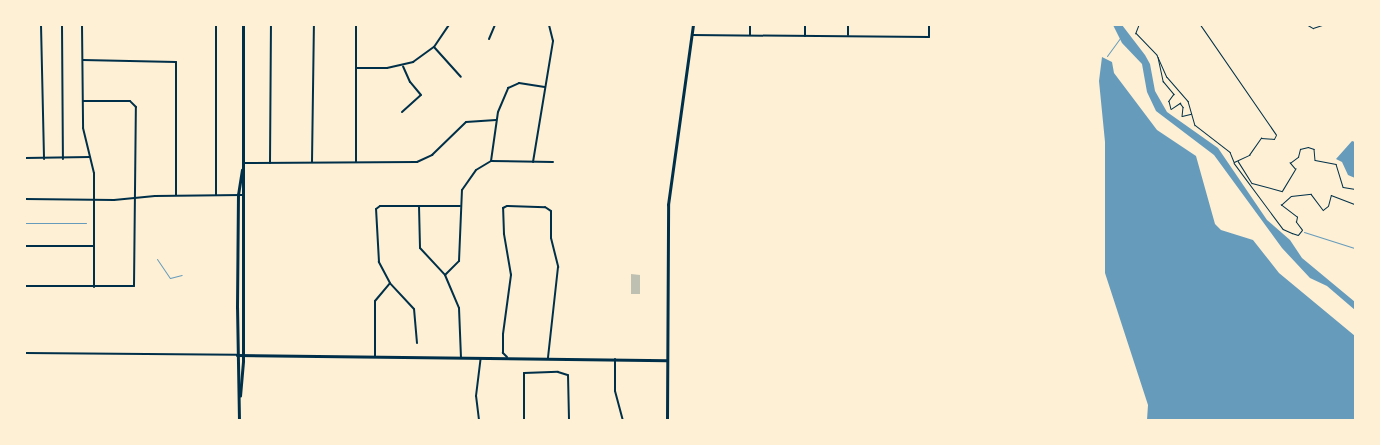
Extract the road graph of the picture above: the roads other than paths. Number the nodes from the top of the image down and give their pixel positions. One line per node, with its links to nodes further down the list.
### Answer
1 (41, 25): 34 (street)
2 (62, 25): 35 (street)
3 (82, 25): 24 (street)
4 (216, 25): 44 (street)
5 (243, 25): 41 (street)
6 (269, 25): 17 (street); 42 (street)
7 (356, 25): 8 (street); 17 (street); 26 (street)
8 (380, 25)
9 (449, 25): 23 (street)
10 (495, 25): 22 (street)
11 (549, 25): 28 (street)
12 (693, 25): 19 (street)
13 (750, 25): 20 (street)
14 (805, 25): 21 (street)
15 (848, 25): 18 (street)
16 (929, 25): 18 (street)
17 (314, 26): 37 (street)
18 (848, 35): 21 (street)
19 (692, 36): 20 (street); 72 (street)
20 (750, 36): 21 (street)
21 (805, 36)
22 (490, 40)
23 (434, 47): 25 (street); 27 (street)
24 (83, 60): 29 (street); 43 (street)
25 (404, 66): 26 (street); 30 (street)
26 (356, 68): 38 (street)
27 (461, 77)
28 (545, 86): 31 (street); 39 (street)
29 (83, 101): 32 (street); 48 (street)
30 (402, 112)
31 (496, 120): 36 (street); 38 (street)
32 (90, 157): 35 (street); 49 (street)
33 (25, 158): 34 (street)
34 (44, 159): 35 (street)
35 (63, 159)
36 (491, 161): 39 (street); 51 (street)
37 (312, 162): 38 (street); 42 (street)
38 (356, 162)
39 (533, 162): 40 (street)
40 (553, 162)
41 (243, 164): 42 (street); 45 (street); 46 (street)
42 (270, 164)
43 (176, 195): 44 (street); 48 (street)
44 (216, 195): 45 (street)
45 (238, 195): 46 (street); 52 (street)
46 (244, 196): 55 (street)
47 (25, 199): 49 (street)
48 (136, 199): 49 (street); 61 (street)
49 (95, 200): 54 (street)
50 (419, 206): 51 (street); 56 (street); 59 (street)
51 (460, 206): 56 (street)
52 (238, 234): 55 (street); 57 (street)
53 (25, 246): 54 (street)
54 (93, 246): 61 (street)
55 (243, 268): 58 (street)
56 (445, 275): 67 (street)
57 (238, 276): 58 (street); 64 (street)
58 (243, 276): 65 (street)
59 (390, 283): 62 (street); 66 (street)
60 (25, 286): 61 (street)
61 (94, 287)
62 (417, 343)
63 (25, 353): 64 (street)
64 (237, 355): 65 (street); 73 (street)
65 (243, 355): 66 (street); 73 (street)
66 (375, 356): 67 (street)
67 (461, 357): 68 (street)
68 (481, 357): 69 (street); 75 (street)
69 (507, 357): 70 (street); 70 (street)
70 (548, 358): 71 (street)
71 (615, 358): 72 (street); 78 (street)
72 (667, 360): 79 (street)
73 (240, 396): 74 (street)
74 (239, 420)
75 (479, 420)
76 (524, 420): 77 (street)
77 (569, 420)
78 (623, 420)
79 (667, 420)

